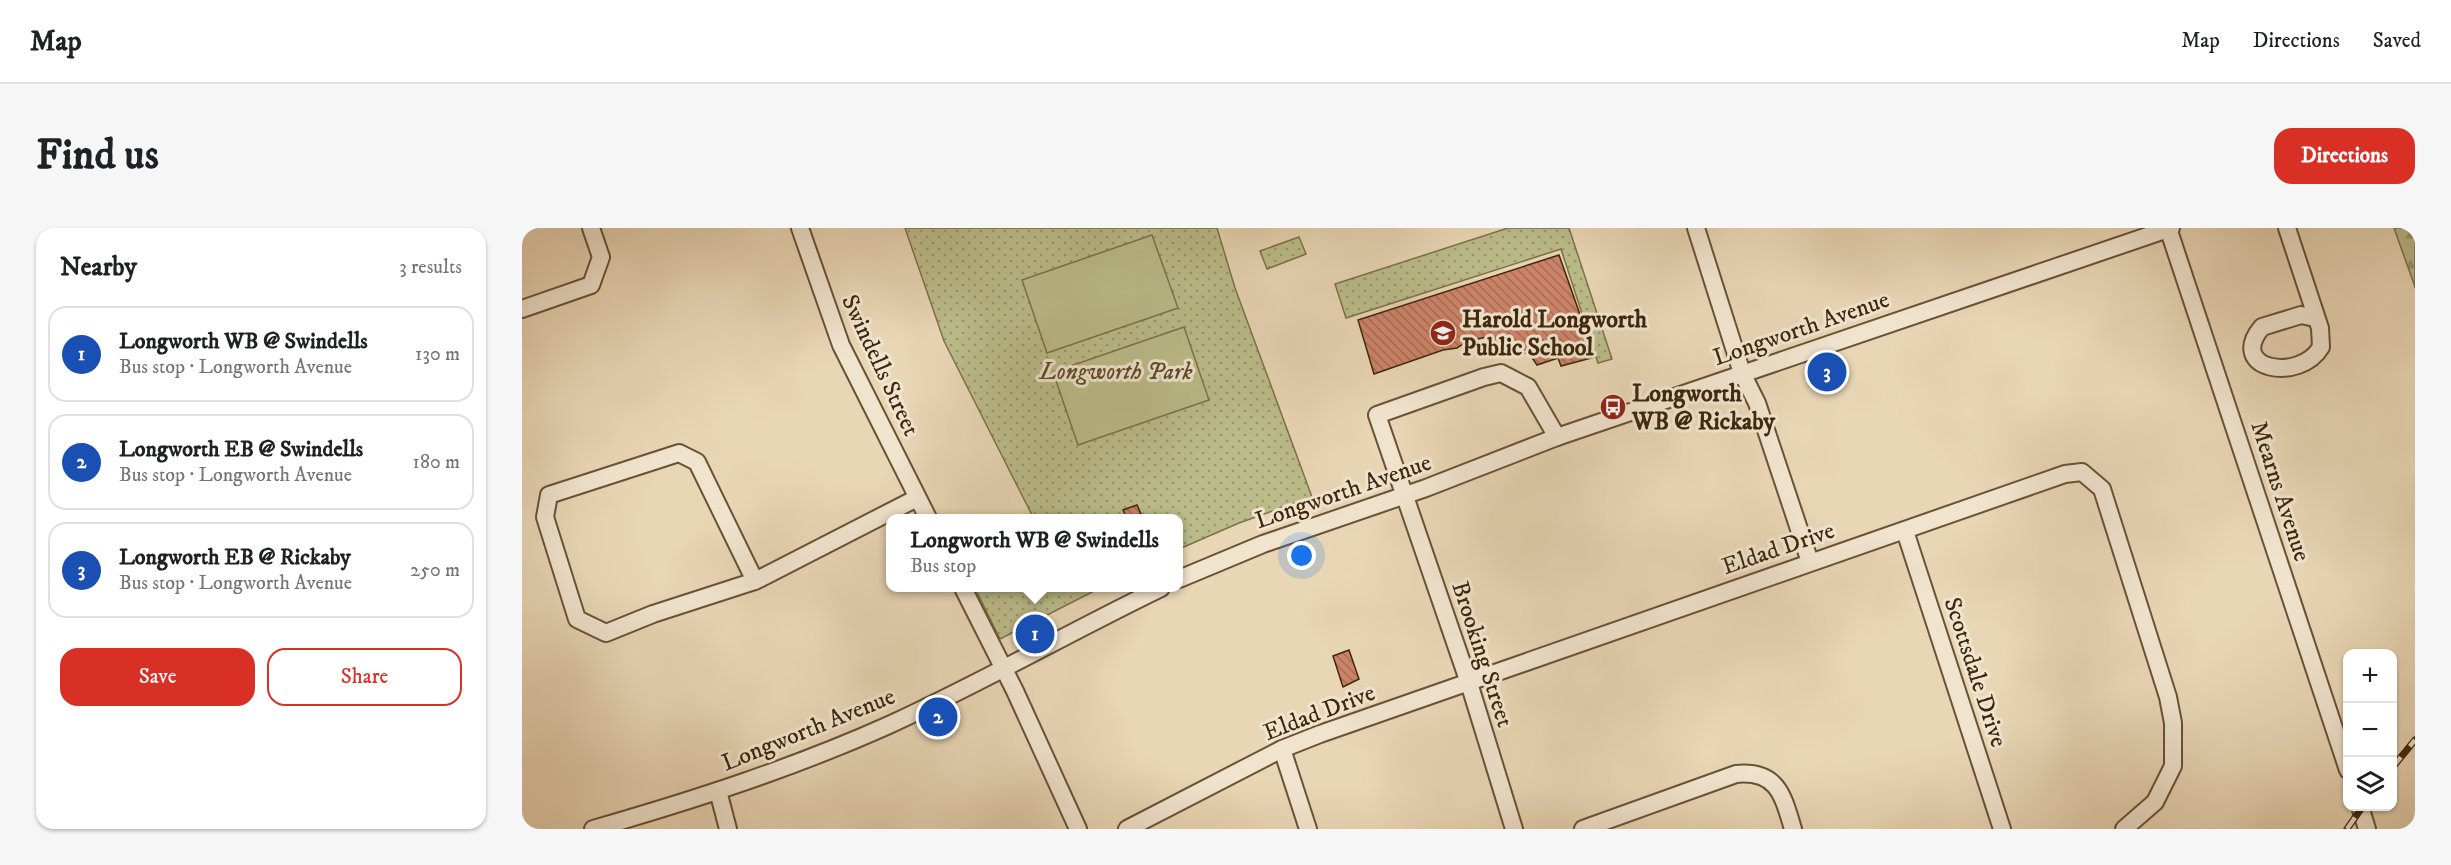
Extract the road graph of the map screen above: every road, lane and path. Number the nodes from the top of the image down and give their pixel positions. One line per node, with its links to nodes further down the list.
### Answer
1 (591, 228): 6 (street)
2 (800, 228): 11 (street, Swindells Street)
3 (1696, 228): 8 (street)
4 (2169, 228): 8 (street, Longworth Avenue); 22 (street, Mearns Avenue)
5 (2287, 228): 7 (street)
6 (522, 309)
7 (2315, 318)
8 (1742, 373): 9 (street, Longworth Avenue); 14 (street)
9 (1557, 437): 10 (street, Longworth Avenue); 10 (street, Brooking Street)
10 (1404, 495): 15 (street, Longworth Avenue); 20 (street, Brooking Street)
11 (917, 498): 12 (street, Swindells Street); 16 (street)
12 (925, 514)
13 (1905, 531): 14 (street, Eldad Drive); 33 (street, Scottsdale Drive); 34 (street, Eldad Drive)
14 (1810, 562): 20 (street, Eldad Drive)
15 (1183, 577)
16 (755, 581): 16 (street)
17 (965, 592): 19 (street)
18 (1153, 592): 19 (street, Longworth Avenue)
19 (1004, 668): 23 (street, Longworth Avenue); 27 (street)
20 (1469, 683): 21 (street, Eldad Drive); 30 (street, Brooking Street)
21 (1282, 749): 28 (street, Eldad Drive); 29 (street)
22 (2344, 757)
23 (718, 791): 25 (street, Longworth Avenue); 26 (street)
24 (2361, 811): 35 (street)
25 (593, 829)
26 (728, 829)
27 (1078, 829)
28 (1127, 829)
29 (1308, 829)
30 (1514, 829)
31 (1583, 829): 32 (street)
32 (1793, 829)
33 (2002, 829)
34 (2124, 829)
35 (2367, 829)

